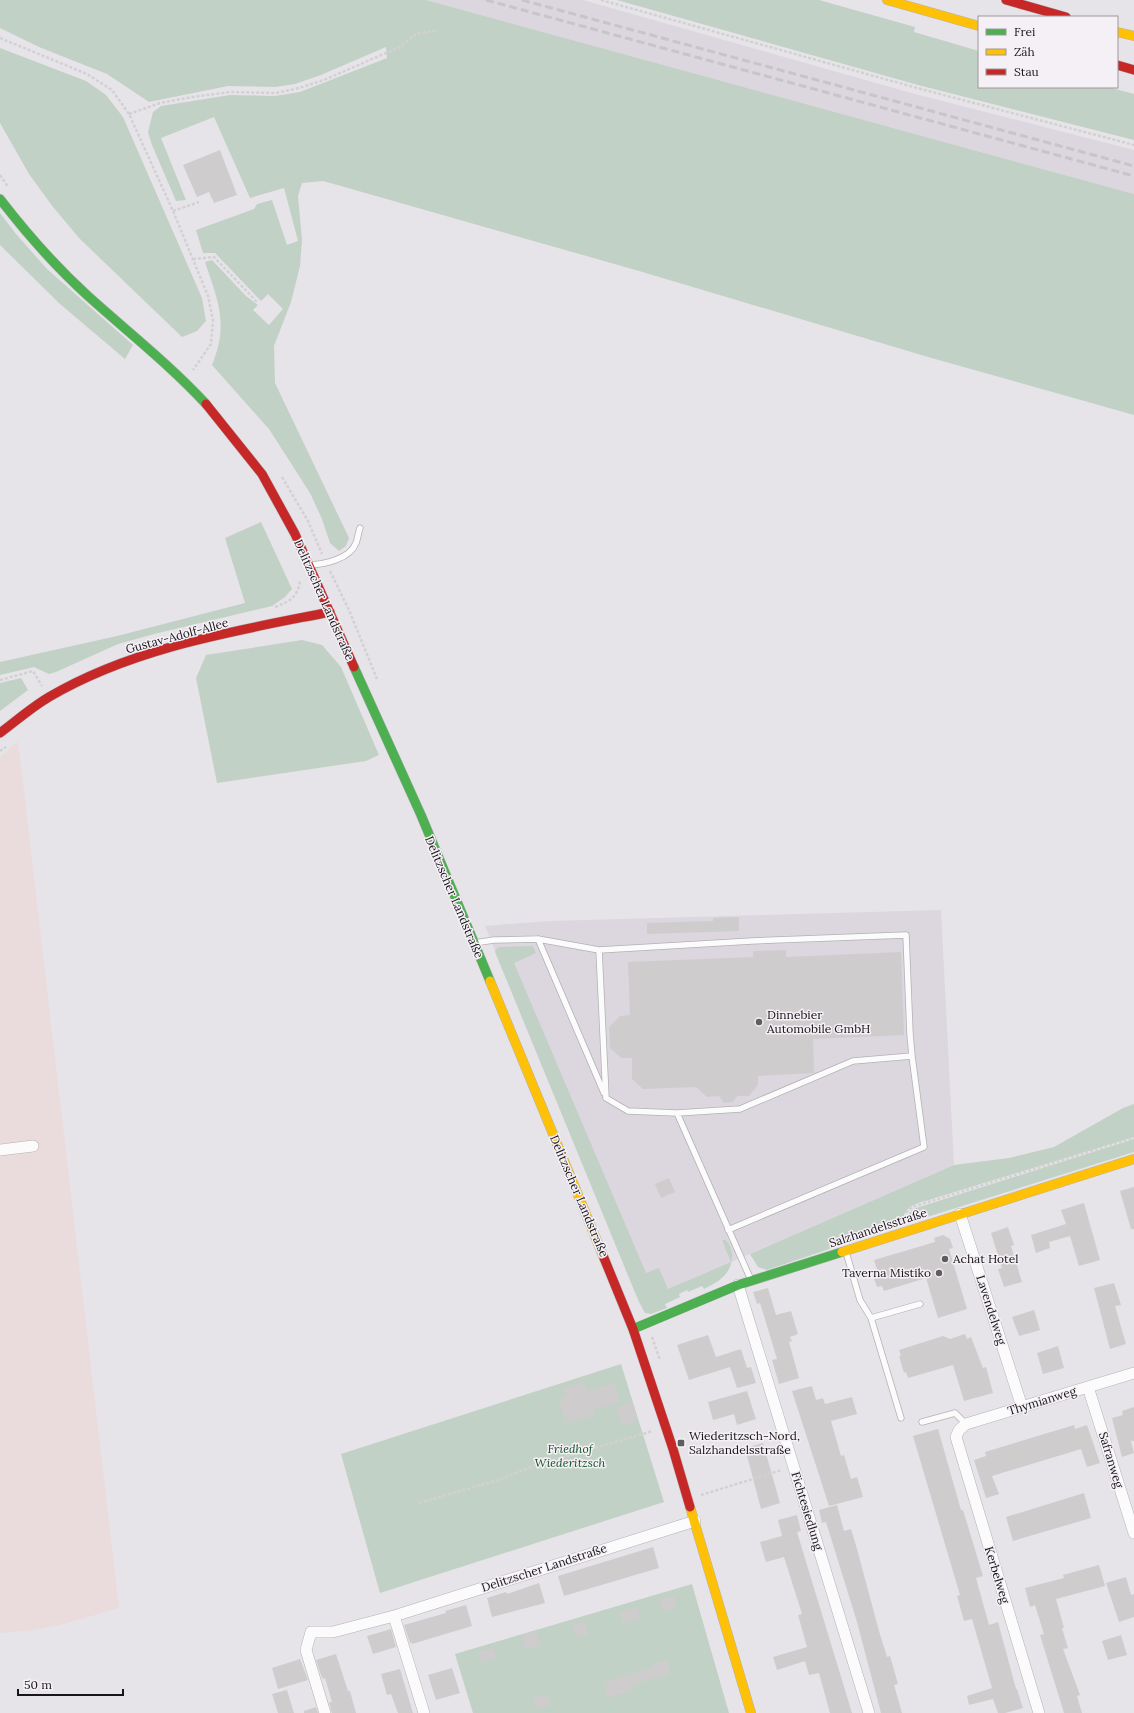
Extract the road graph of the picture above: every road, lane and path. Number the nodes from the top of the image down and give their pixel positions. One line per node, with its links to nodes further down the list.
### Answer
1 (601, 0): 13 (path)
2 (887, 0): 5 (main road)
3 (1006, 0): 4 (main road)
4 (1062, 16)
5 (978, 26)
6 (438, 30): 12 (path)
7 (1118, 32): 8 (main road)
8 (1134, 36)
9 (0, 38): 12 (path)
10 (1118, 65): 11 (main road)
11 (1134, 70)
12 (130, 114): 16 (path)
13 (1134, 145)
14 (0, 199): 19 (main road, Delitzscher Landstraße)
15 (199, 202): 16 (path)
16 (173, 211): 17 (path)
17 (193, 259): 18 (path); 19 (path)
18 (258, 303)
19 (184, 380): 21 (main road, Delitzscher Landstraße)
20 (360, 528): 21 (lane)
21 (310, 565): 22 (main road, Delitzscher Landstraße)
22 (330, 612): 24 (main road, Gustav-Adolf-Allee); 27 (main road, Delitzscher Landstraße)
23 (0, 680): 24 (path)
24 (49, 697): 25 (main road, Gustav-Adolf-Allee)
25 (0, 733)
26 (538, 939): 27 (lane); 28 (lane); 30 (lane)
27 (474, 943): 44 (main road, Delitzscher Landstraße)
28 (599, 950): 29 (lane); 30 (lane)
29 (912, 1056): 31 (lane); 37 (lane)
30 (606, 1098): 31 (lane)
31 (677, 1113): 37 (lane)
32 (1134, 1138): 38 (path)
33 (33, 1146): 34 (street)
34 (0, 1150)
35 (1134, 1159): 36 (main road, Salzhandelsstraße)
36 (960, 1214): 38 (main road, Salzhandelsstraße); 47 (street, Lavendelweg)
37 (728, 1230): 40 (lane)
38 (908, 1231): 39 (main road, Salzhandelsstraße)
39 (846, 1252): 40 (main road, Salzhandelsstraße); 43 (lane)
40 (752, 1281): 41 (main road, Salzhandelsstraße)
41 (738, 1285): 44 (main road, Salzhandelsstraße); 52 (street, Fichtesiedlung)
42 (920, 1304): 43 (lane)
43 (871, 1318): 48 (lane)
44 (634, 1329): 51 (main road, Delitzscher Landstraße)
45 (1134, 1373): 46 (street, Thymianweg)
46 (1088, 1387): 47 (street, Thymianweg); 56 (street, Safranweg)
47 (1022, 1407): 50 (street, Thymianweg)
48 (901, 1418)
49 (922, 1422): 50 (lane)
50 (966, 1424): 62 (street, Kerbelweg)
51 (666, 1427): 54 (path); 55 (main road, Delitzscher Landstraße)
52 (794, 1467): 53 (path); 61 (street, Fichtesiedlung)
53 (698, 1496)
54 (419, 1504)
55 (695, 1521): 57 (street, Delitzscher Landstraße); 60 (main road, Delitzscher Landstraße)
56 (1134, 1533)
57 (394, 1616): 58 (street, Delitzscher Landstraße); 59 (street)
58 (325, 1713)
59 (424, 1713)
60 (751, 1713)
61 (869, 1713)
62 (1039, 1713)

